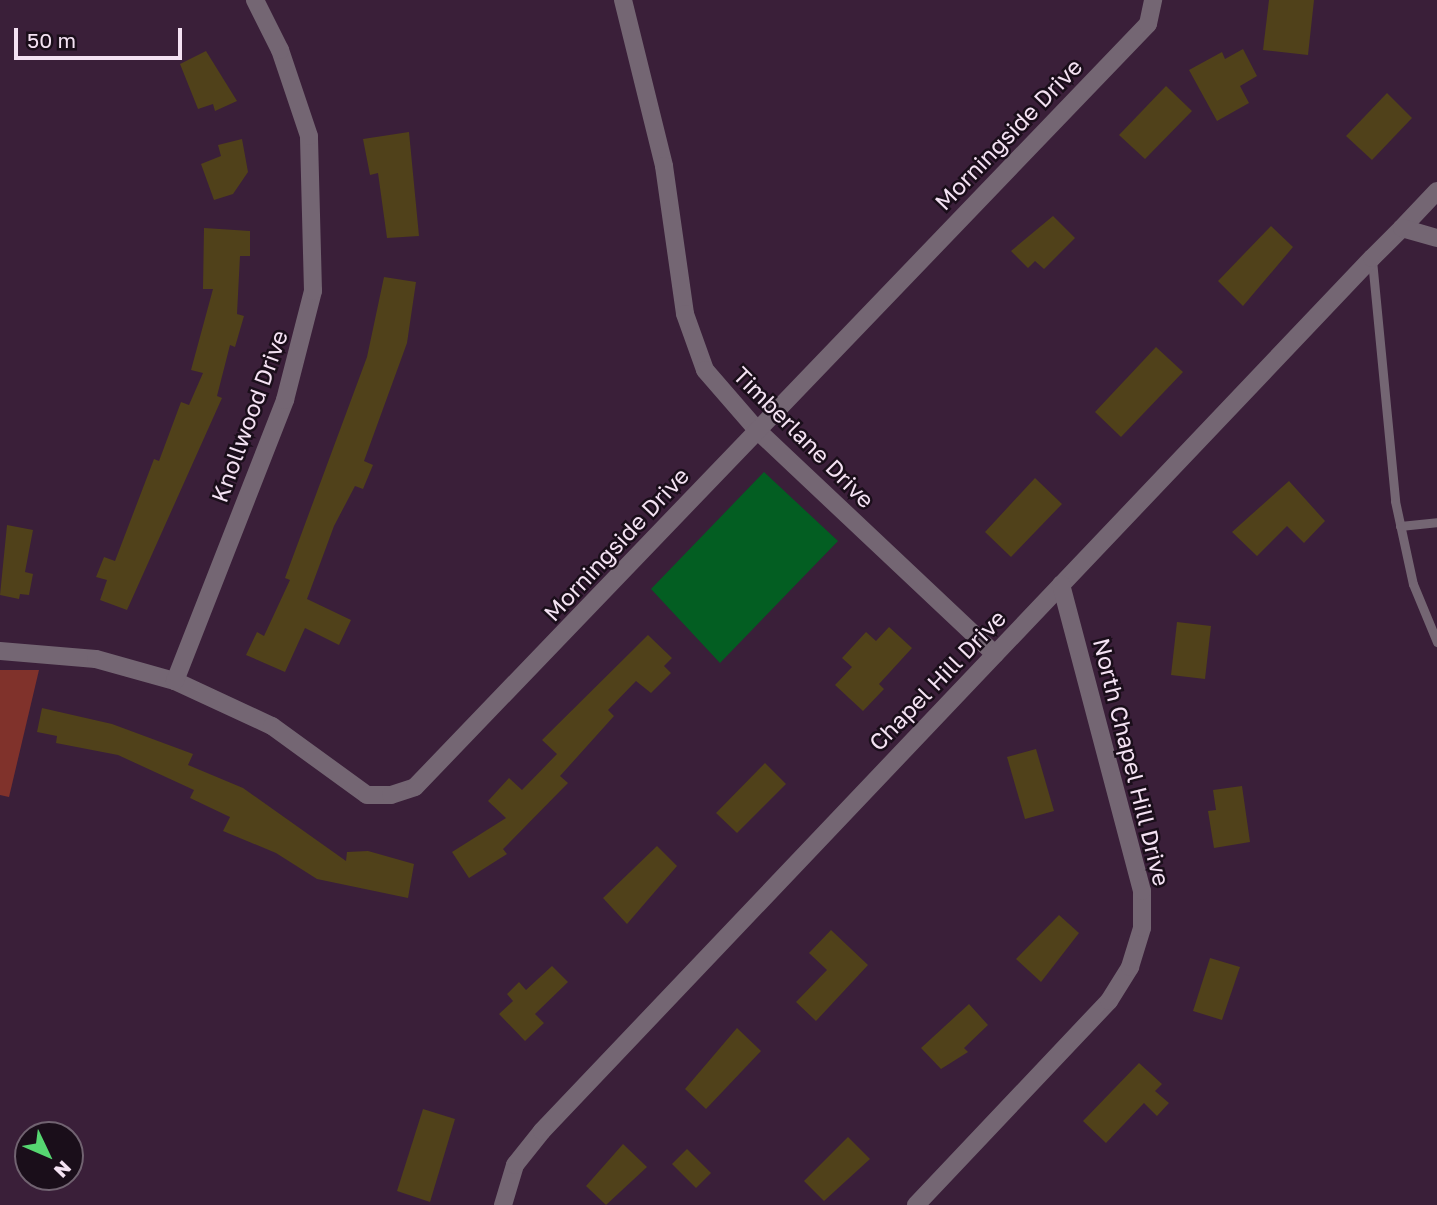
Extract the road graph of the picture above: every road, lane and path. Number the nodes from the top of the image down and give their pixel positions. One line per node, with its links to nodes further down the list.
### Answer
1 (254, 0): 15 (street, Knollwood Drive)
2 (623, 0): 8 (street, Timberlane Drive)
3 (1153, 0): 8 (street, Morningside Drive)
4 (1437, 191): 5 (street, Chapel Hill Drive)
5 (1402, 228): 6 (street); 7 (street, Chapel Hill Drive)
6 (1437, 238)
7 (1372, 258): 10 (lane); 11 (street, Chapel Hill Drive)
8 (757, 430): 14 (street, Timberlane Drive); 15 (street, Morningside Drive)
9 (1437, 522): 10 (lane)
10 (1400, 526): 12 (lane)
11 (1061, 585): 14 (street, Chapel Hill Drive); 17 (street, North Chapel Hill Drive)
12 (1437, 642)
13 (0, 652): 15 (street, Morningside Drive)
14 (995, 654): 16 (street, Chapel Hill Drive)
15 (175, 681)
16 (503, 1205)
17 (916, 1205)

